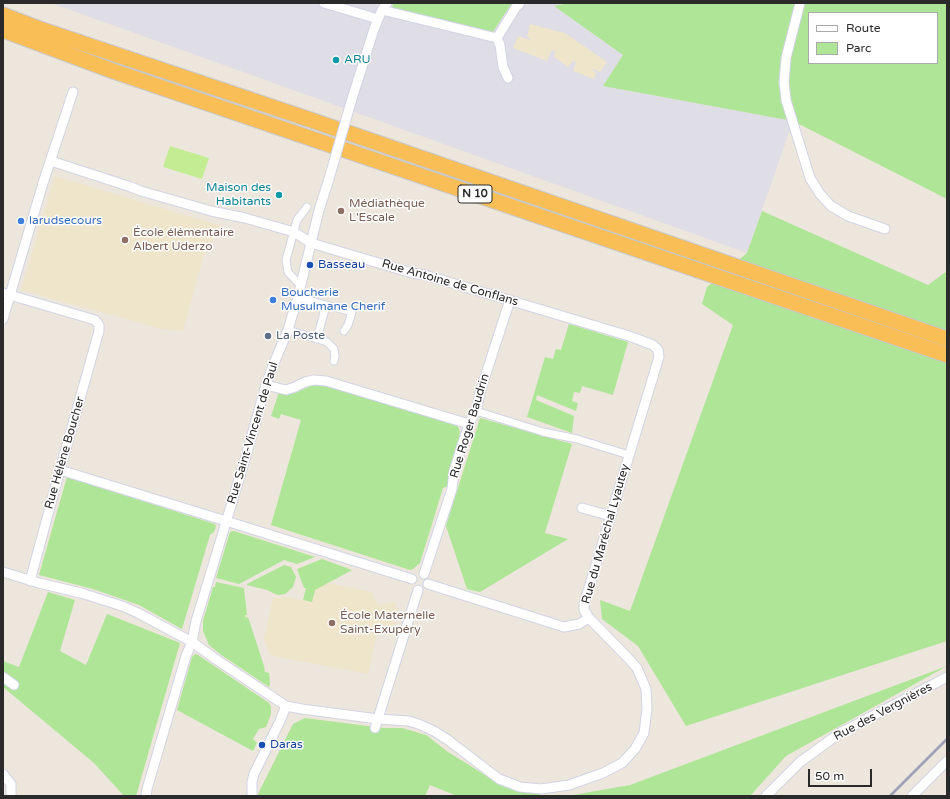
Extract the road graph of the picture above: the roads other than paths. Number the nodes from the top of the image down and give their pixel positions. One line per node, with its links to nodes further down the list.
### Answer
1 (324, 3): 4 (street)
2 (520, 3): 9 (street)
3 (800, 3): 14 (street)
4 (382, 9): 9 (street); 16 (street, Rue Saint-Vincent de Paul, bridge)
5 (3, 10): 7 (highway)
6 (3, 15): 7 (highway, N 10)
7 (33, 26): 26 (highway, N 10)
8 (3, 30): 27 (highway, N 10)
9 (497, 38): 10 (street)
10 (508, 78)
11 (73, 92): 12 (street)
12 (50, 161): 15 (street, Rue Antoine de Conflans); 18 (street)
13 (307, 207): 15 (street)
14 (885, 229)
15 (294, 232): 16 (street, Rue Antoine de Conflans); 17 (street)
16 (311, 243): 17 (street, Rue Saint-Vincent de Paul); 20 (street, Rue Antoine de Conflans)
17 (300, 285): 19 (street, Rue Saint-Vincent de Paul)
18 (6, 294): 22 (street); 34 (street, Rue Hélène Boucher)
19 (297, 297): 21 (street); 23 (street, Rue Saint-Vincent de Paul)
20 (510, 300): 28 (street, Rue Antoine de Conflans); 31 (street, Rue Roger Baudrin)
21 (326, 305): 24 (street); 25 (street)
22 (3, 319)
23 (288, 330): 25 (street); 30 (street, Rue Saint-Vincent de Paul)
24 (344, 331)
25 (317, 339): 29 (street)
26 (947, 339)
27 (947, 355)
28 (659, 357): 33 (street, Rue du Maréchal Lyautey)
29 (334, 361)
30 (266, 384): 32 (street); 37 (street, Rue Saint-Vincent de Paul)
31 (476, 411): 32 (street, Rue Roger Baudrin); 33 (street)
32 (469, 424): 39 (street, Rue Roger Baudrin)
33 (629, 455): 36 (street, Rue du Maréchal Lyautey)
34 (60, 470): 37 (street); 41 (street, Rue Hélène Boucher)
35 (582, 508): 36 (street)
36 (611, 516): 44 (street, Rue du Maréchal Lyautey)
37 (226, 520): 40 (street); 45 (street, Rue Saint-Vincent de Paul)
38 (3, 572): 41 (street, Rue du Maréchal Lyautey)
39 (424, 574): 40 (street); 42 (street)
40 (412, 580): 43 (street)
41 (30, 581): 45 (street, Rue du Maréchal Lyautey)
42 (428, 584): 43 (street); 44 (street)
43 (418, 590): 50 (street)
44 (589, 618): 50 (street, Rue du Maréchal Lyautey)
45 (192, 642): 49 (street, Rue du Maréchal Lyautey); 56 (street, Rue Saint-Vincent de Paul)
46 (947, 676): 57 (street, Rue des Vergnières)
47 (3, 677): 48 (street)
48 (14, 685)
49 (286, 706): 50 (street, Rue du Maréchal Lyautey); 54 (street)
50 (378, 719): 51 (street)
51 (375, 728)
52 (947, 761): 58 (street)
53 (3, 774): 55 (street)
54 (251, 795)
55 (11, 796)
56 (146, 796)
57 (766, 796)
58 (912, 796)

